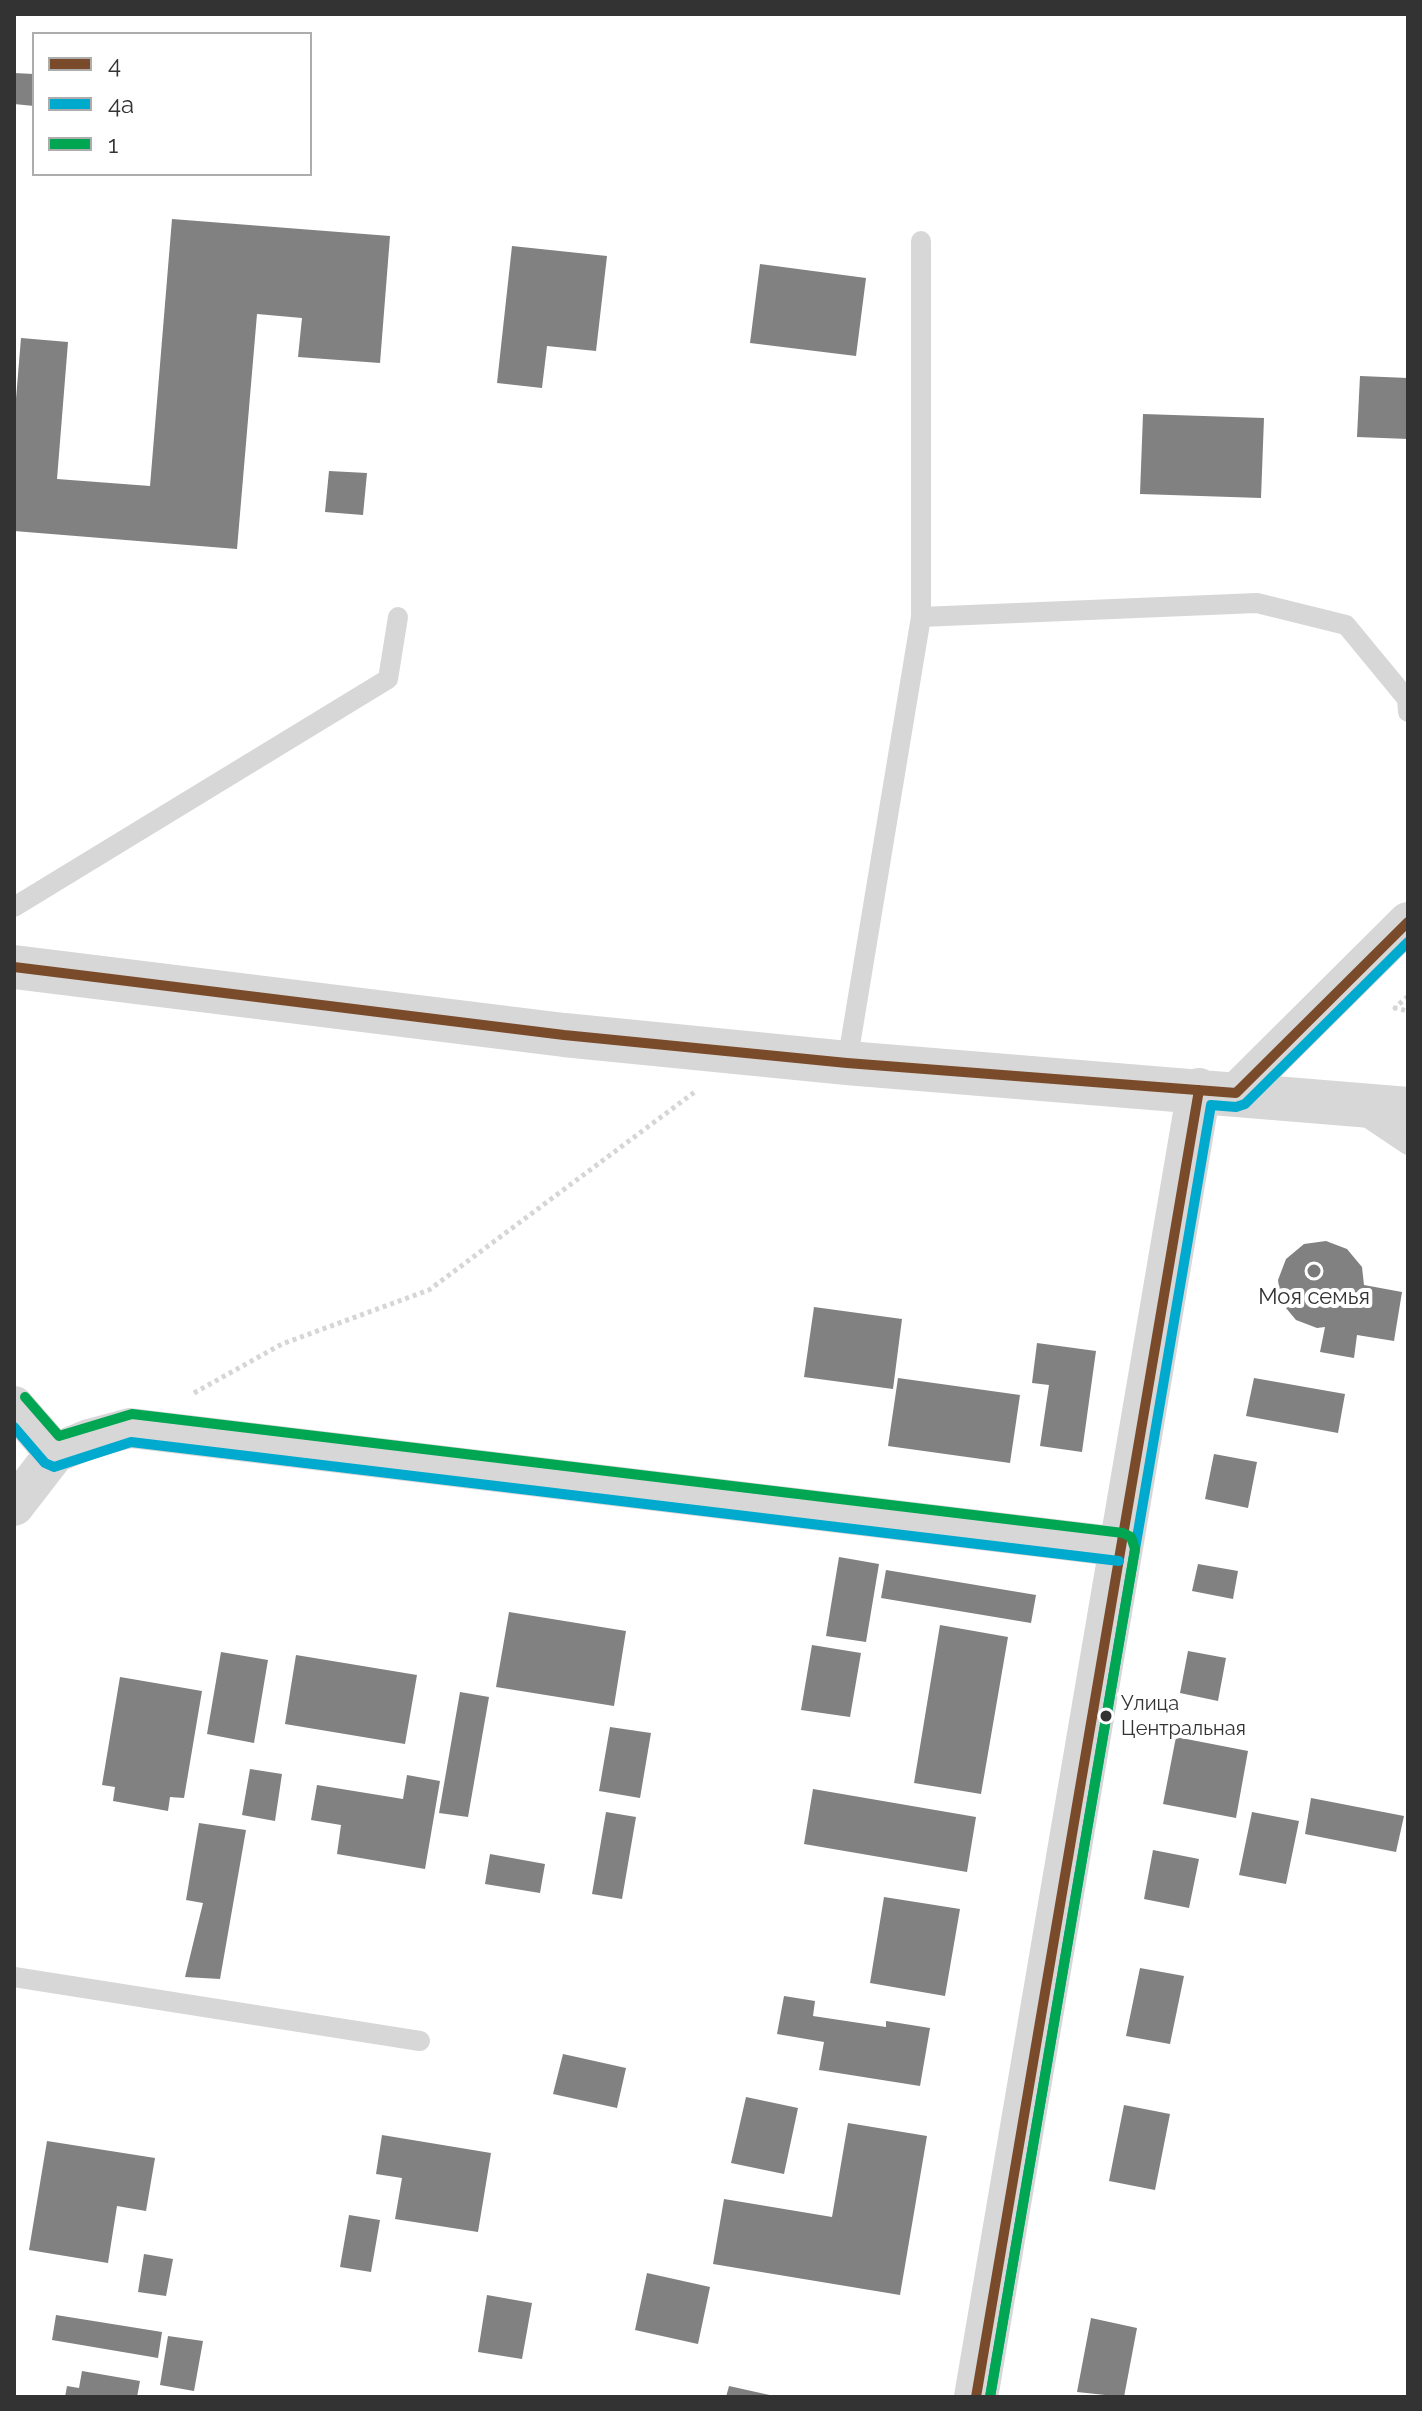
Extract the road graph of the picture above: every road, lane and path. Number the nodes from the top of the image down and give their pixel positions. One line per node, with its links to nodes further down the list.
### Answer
1 (921, 241): 3 (lane)
2 (398, 617): 5 (lane)
3 (921, 617): 4 (lane); 10 (lane)
4 (1408, 712)
5 (14, 907)
6 (1408, 922): 12 (street)
7 (14, 967): 10 (street)
8 (1408, 996): 9 (path)
9 (1408, 1011)
10 (847, 1063): 12 (street)
11 (697, 1090): 17 (path)
12 (1217, 1091): 13 (street); 20 (street)
13 (1346, 1104): 14 (street); 15 (lane)
14 (1408, 1109)
15 (1408, 1145)
16 (14, 1406): 18 (street)
17 (130, 1428): 18 (street); 20 (street)
18 (55, 1453): 19 (street)
19 (14, 1506)
20 (1121, 1547): 23 (street)
21 (14, 1977): 22 (lane)
22 (420, 2041)
23 (976, 2397)

